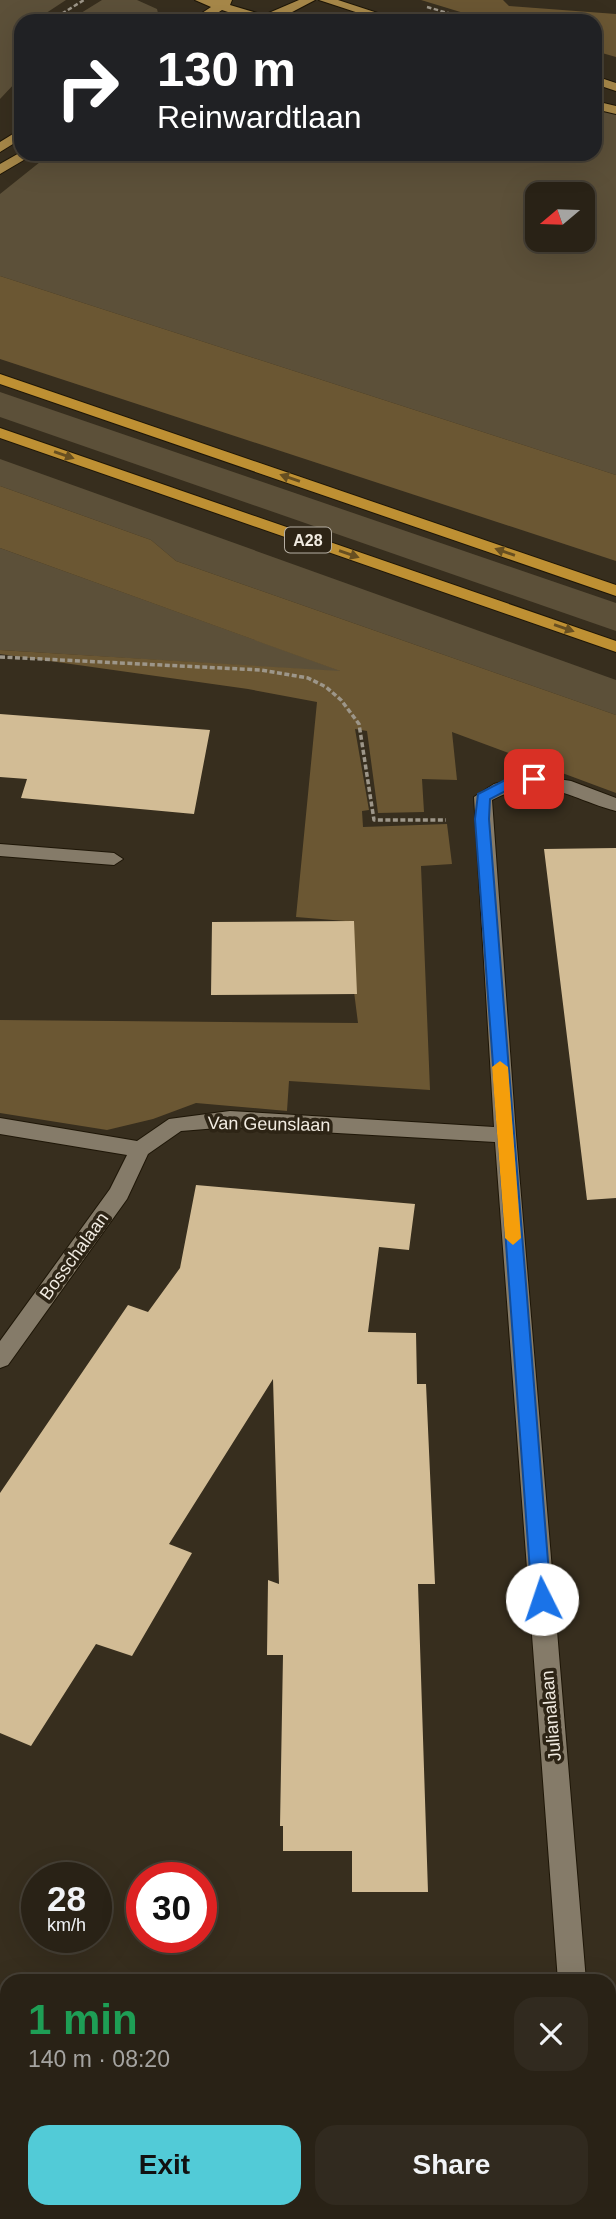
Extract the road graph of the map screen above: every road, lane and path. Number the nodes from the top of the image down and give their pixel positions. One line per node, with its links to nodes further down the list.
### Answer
1 (84, 0): 7 (path)
2 (201, 0): 5 (main road)
3 (309, 0): 10 (main road)
4 (325, 0): 11 (main road)
5 (225, 3): 8 (main road); 9 (main road)
6 (415, 4): 12 (path)
7 (60, 14)
8 (207, 14)
9 (250, 14)
10 (278, 14)
11 (372, 14)
12 (451, 14)
13 (15, 161): 14 (main road)
14 (0, 170)
15 (0, 379): 17 (highway, one-way to 15)
16 (0, 433): 18 (highway, A28, one-way to 18)
17 (616, 591)
18 (616, 647)
19 (0, 657): 21 (path)
20 (616, 804): 21 (street, Julianalaan)
21 (482, 819): 25 (street, Julianalaan)
22 (0, 850): 23 (street)
23 (114, 859)
24 (0, 1126): 26 (street)
25 (505, 1135): 26 (street, Van Geunslaan); 28 (street, Julianalaan)
26 (140, 1149): 27 (street, Bosschalaan)
27 (0, 1359)
28 (571, 1974)

